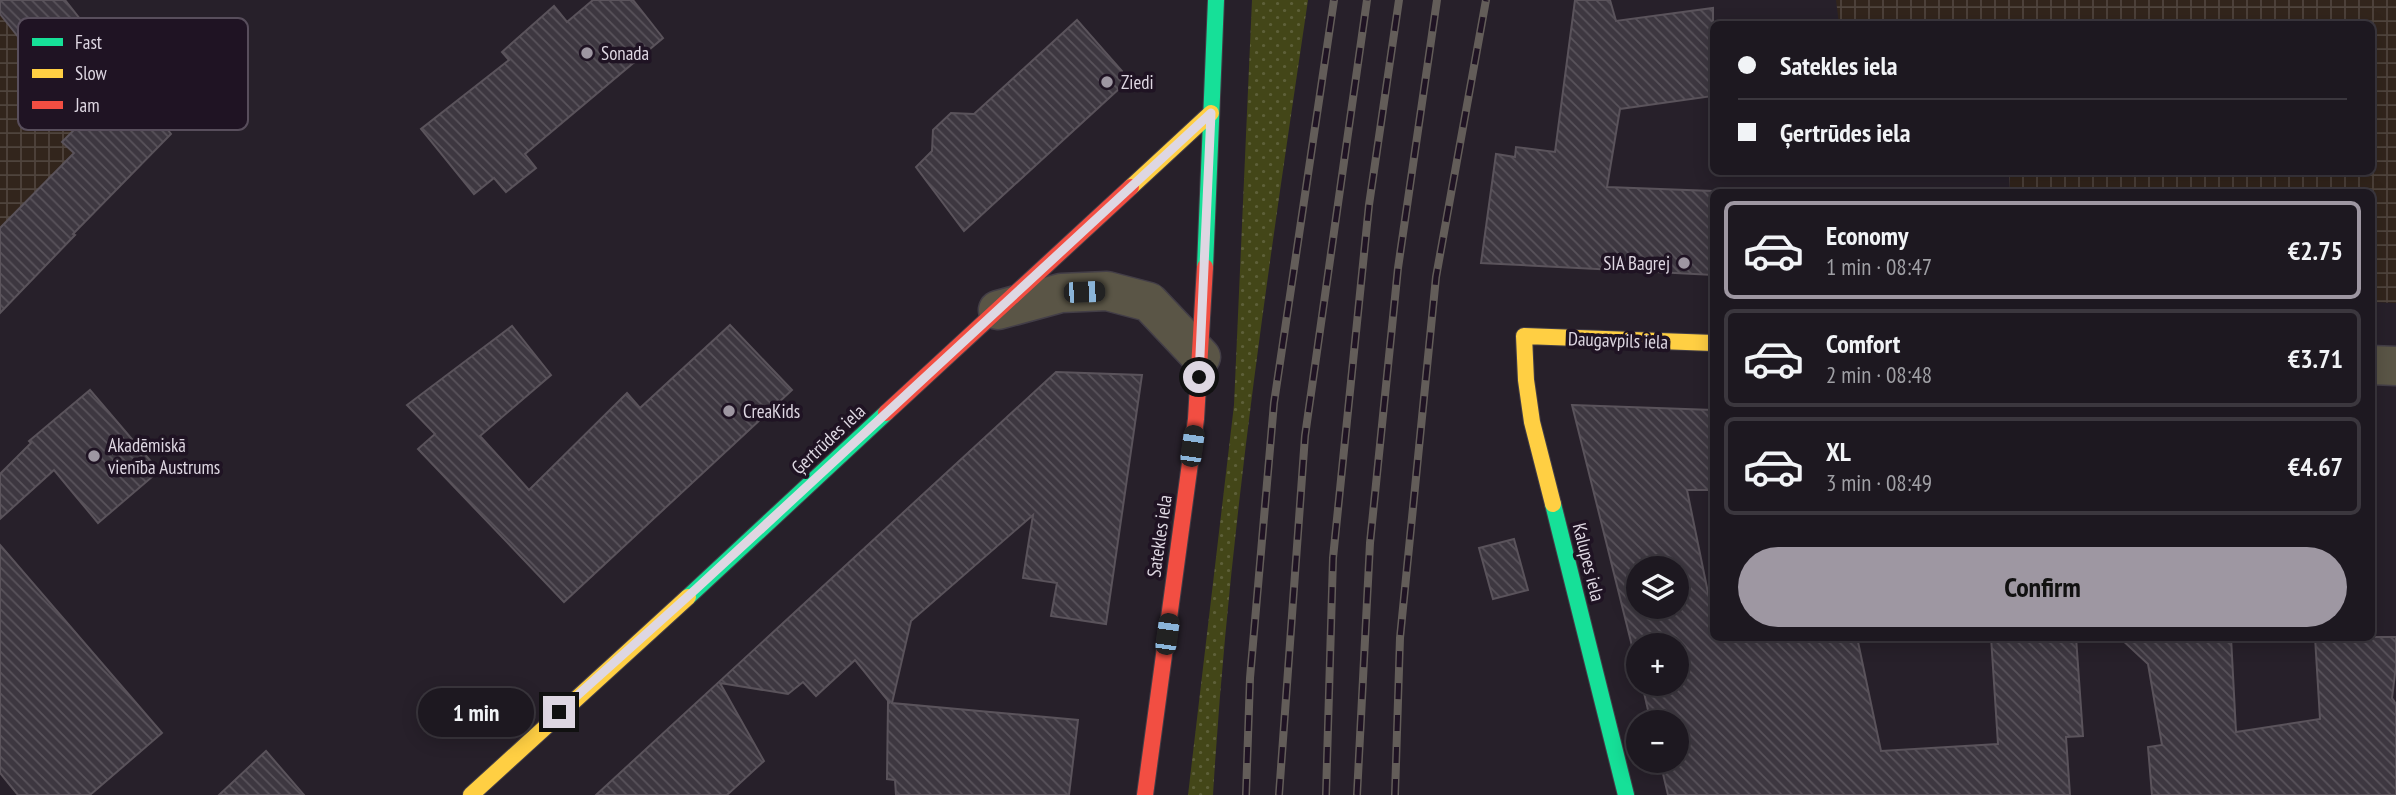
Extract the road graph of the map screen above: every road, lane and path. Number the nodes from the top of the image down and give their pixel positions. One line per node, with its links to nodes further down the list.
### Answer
1 (1216, 0): 2 (street, Satekles iela)
2 (1211, 113): 3 (street, Ģertrūdes iela); 6 (street, Satekles iela)
3 (998, 310): 6 (street); 9 (street, Ģertrūdes iela)
4 (1524, 337): 5 (street, Daugavpils iela); 11 (street, Kalupes iela)
5 (1710, 343)
6 (1201, 356): 10 (street, Satekles iela)
7 (2375, 365): 8 (street)
8 (2396, 366)
9 (471, 795)
10 (1145, 795)
11 (1626, 795)

